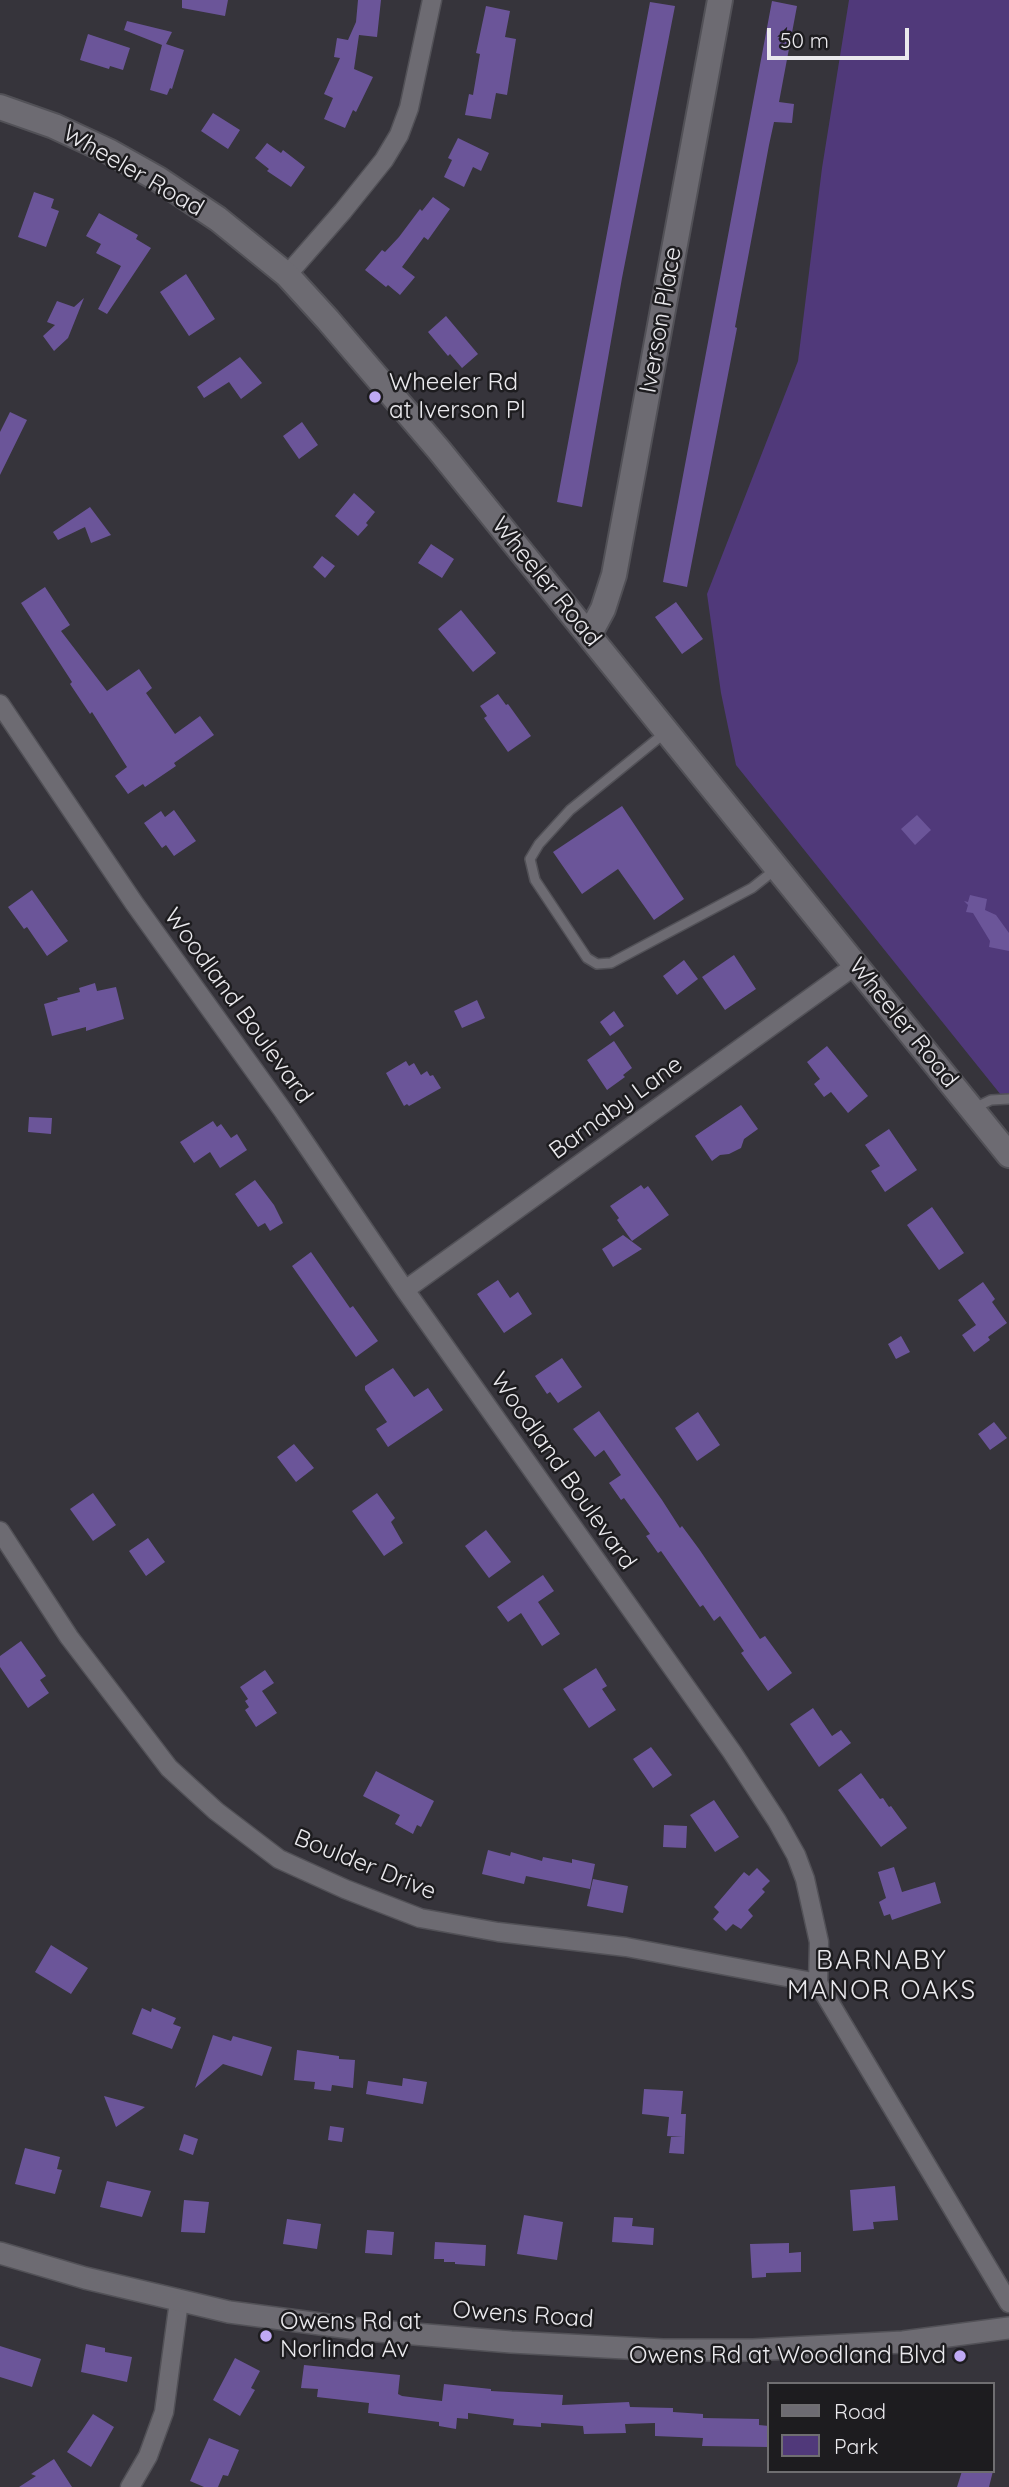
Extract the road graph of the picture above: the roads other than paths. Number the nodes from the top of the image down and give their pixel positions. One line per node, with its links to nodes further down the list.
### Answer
1 (432, 0): 4 (street)
2 (720, 0): 5 (main road, Iverson Place)
3 (2, 112): 4 (main road, Wheeler Road)
4 (287, 275): 5 (main road, Wheeler Road)
5 (589, 635): 7 (main road, Wheeler Road)
6 (0, 704): 13 (street, Woodland Boulevard)
7 (667, 731): 8 (main road, Wheeler Road); 8 (lane)
8 (778, 868): 9 (main road, Wheeler Road)
9 (856, 965): 11 (main road, Wheeler Road); 13 (street, Barnaby Lane)
10 (1009, 1099): 11 (lane)
11 (973, 1109): 12 (main road, Wheeler Road)
12 (1009, 1155)
13 (405, 1290): 15 (street, Woodland Boulevard)
14 (0, 1531): 15 (street, Boulder Drive)
15 (818, 1983): 18 (street)
16 (0, 2253): 17 (street, Owens Road)
17 (179, 2301): 19 (street, Owens Road); 20 (street)
18 (1009, 2302)
19 (1009, 2328)
20 (130, 2487)

